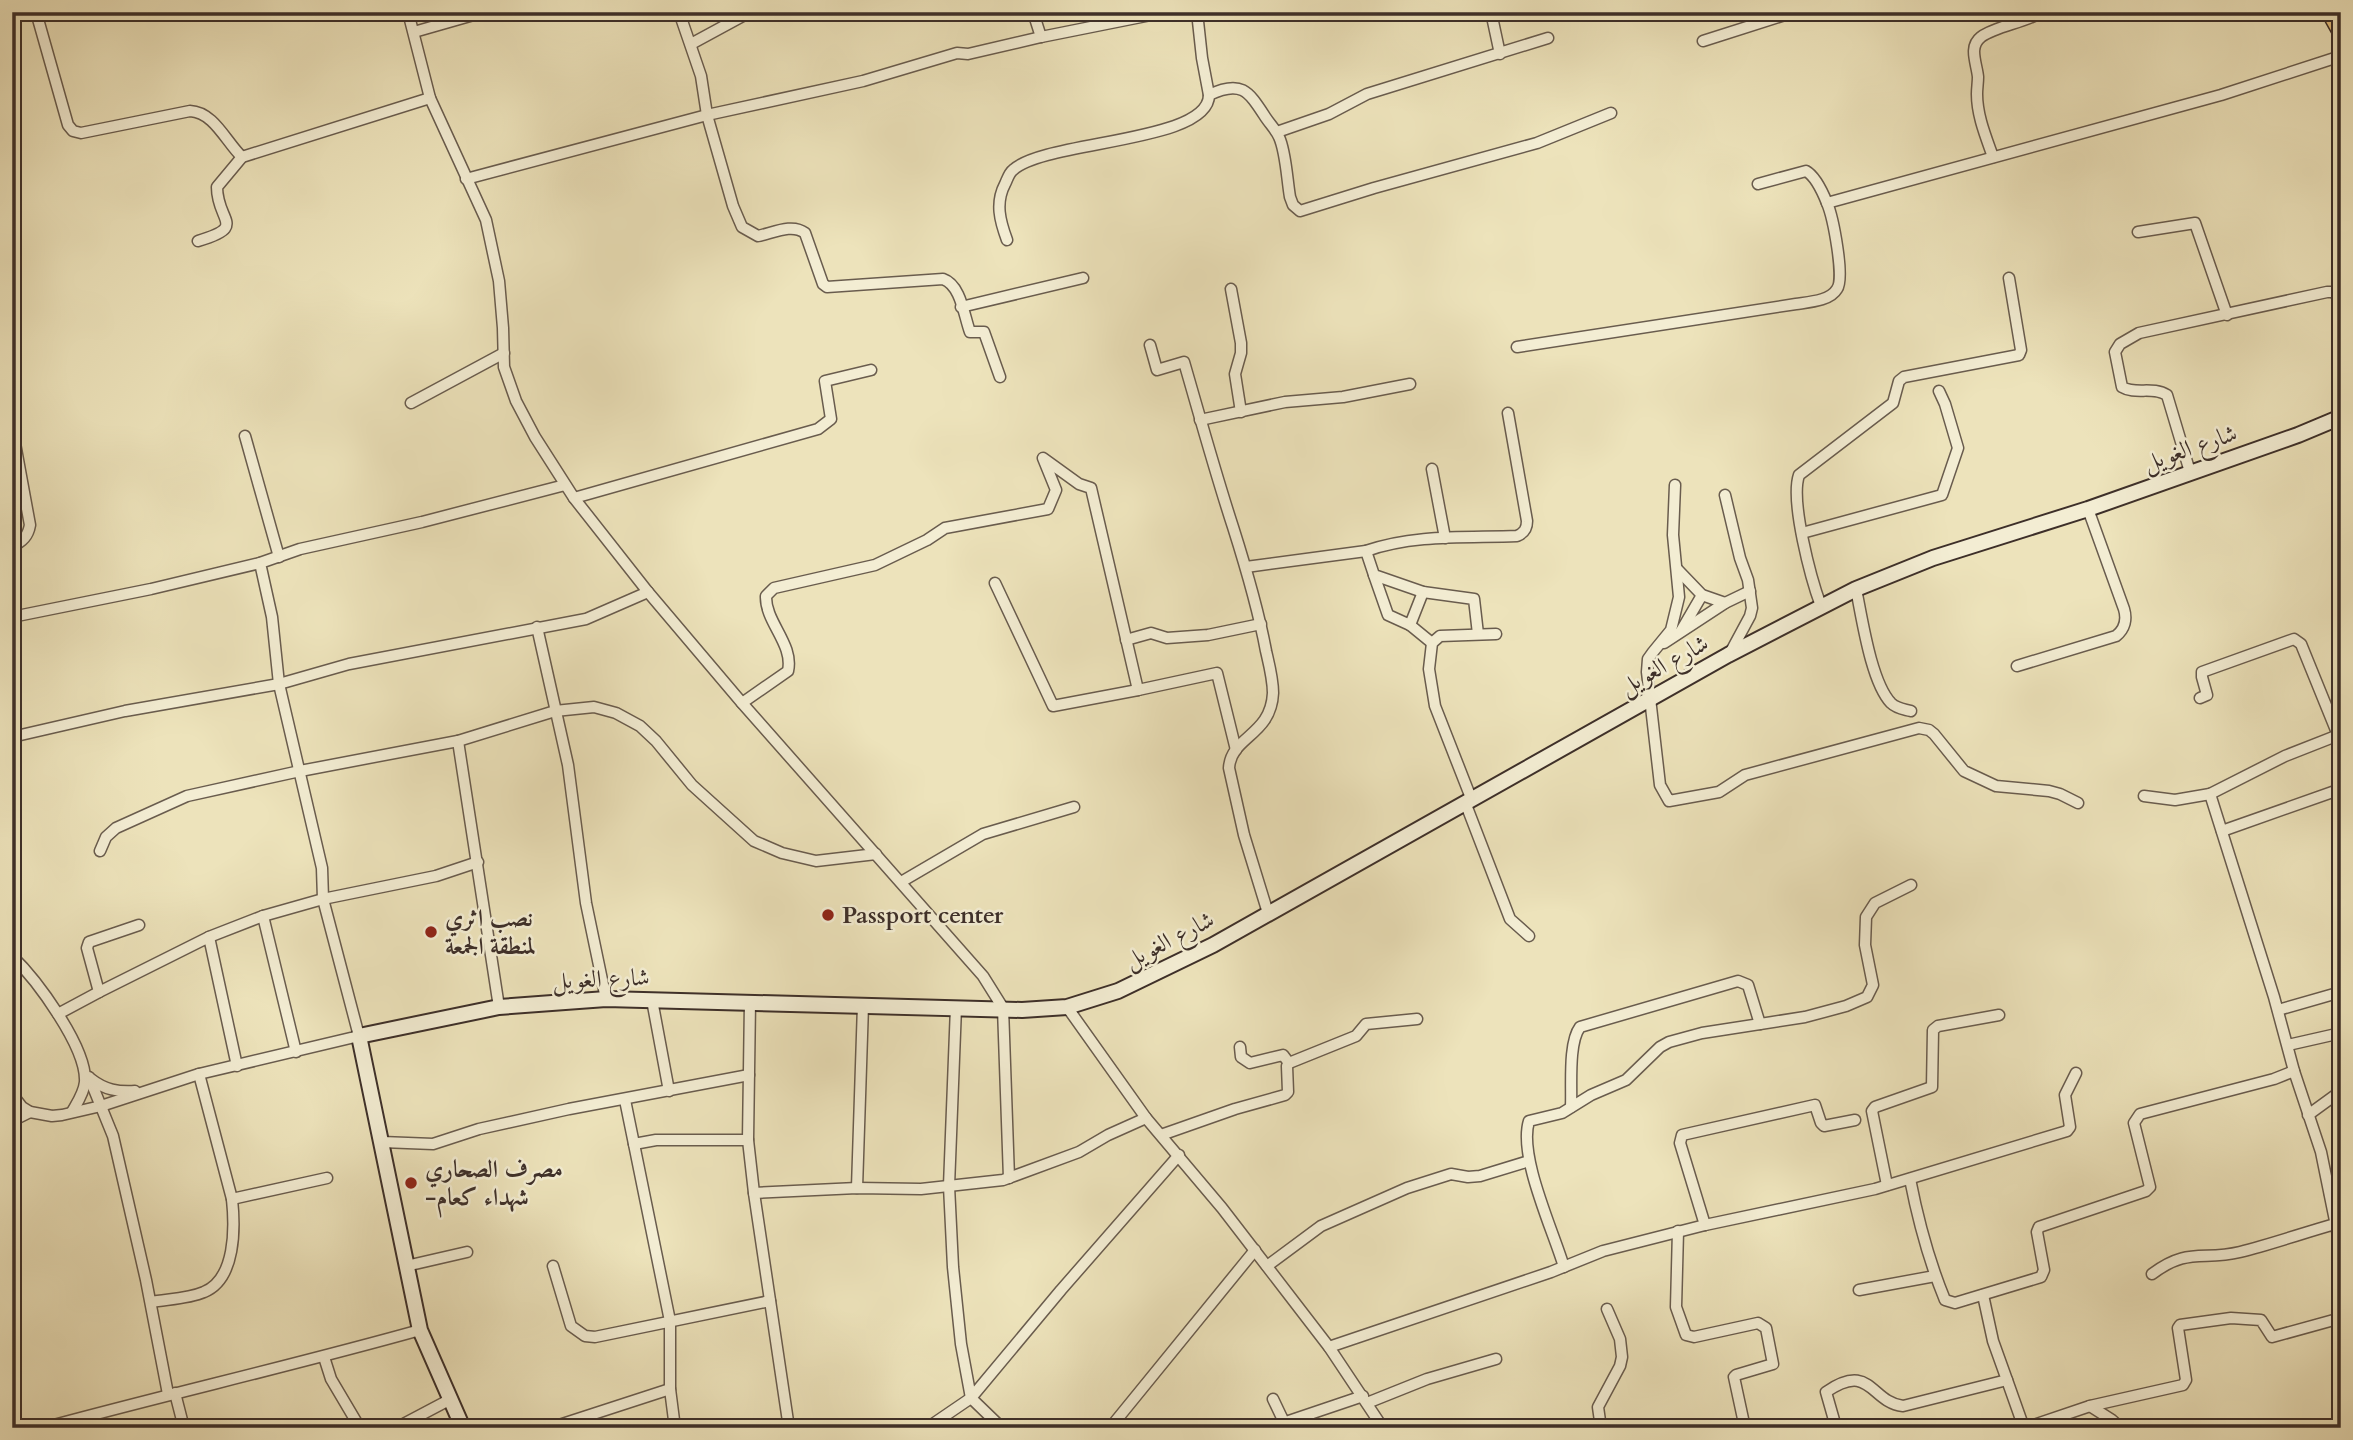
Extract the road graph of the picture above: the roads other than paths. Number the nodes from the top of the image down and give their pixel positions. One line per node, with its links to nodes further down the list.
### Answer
1 (36, 12): 26 (street)
2 (408, 12): 14 (street)
3 (484, 12): 14 (street)
4 (679, 12): 18 (street)
5 (750, 12): 18 (street)
6 (1033, 12): 15 (street)
7 (1166, 12): 15 (street)
8 (1197, 12): 21 (street)
9 (1491, 12): 19 (street)
10 (1794, 12): 17 (street)
11 (2042, 12): 27 (street)
12 (2331, 12): 13 (highway)
13 (2341, 30)
14 (414, 32): 22 (street)
15 (1041, 37): 24 (street)
16 (1548, 38): 19 (street)
17 (1703, 41)
18 (691, 44): 24 (street)
19 (1500, 54): 25 (street)
20 (2341, 56): 27 (street)
21 (1209, 94): 25 (street); 32 (street)
22 (430, 98): 26 (street); 28 (street)
23 (1611, 113): 25 (street)
24 (707, 115): 28 (street); 38 (street)
25 (1277, 132)
26 (242, 157): 33 (street)
27 (1993, 157): 30 (street)
28 (466, 179): 42 (street)
29 (1758, 184): 30 (street)
30 (1827, 203): 41 (street)
31 (2138, 232): 39 (street)
32 (1007, 240)
33 (198, 241)
34 (1083, 278): 38 (street)
35 (2010, 278): 63 (street)
36 (1231, 289): 48 (street)
37 (2341, 300): 39 (street)
38 (961, 307): 44 (street)
39 (2227, 315): 57 (street)
40 (1150, 345): 51 (street)
41 (1517, 346)
42 (504, 353): 47 (street); 58 (street)
43 (871, 370): 61 (street)
44 (1000, 377)
45 (1410, 384): 48 (street)
46 (1939, 391): 63 (street)
47 (411, 403)
48 (1241, 412): 51 (street)
49 (1508, 413): 64 (street)
50 (2341, 418): 53 (street, شارع الغويل)
51 (1200, 420): 69 (street)
52 (2341, 425): 53 (street, شارع الغويل)
53 (2298, 435): 57 (street, شارع الغويل)
54 (245, 436): 67 (street)
55 (14, 438): 65 (street)
56 (1432, 469): 64 (street)
57 (2190, 472): 62 (street, شارع الغويل)
58 (565, 485): 61 (street); 67 (street)
59 (1675, 485): 70 (street)
60 (1726, 495): 74 (street)
61 (573, 498): 75 (street)
62 (2088, 509): 73 (street, شارع الغويل); 91 (street)
63 (1802, 533): 79 (street)
64 (1445, 538): 66 (street)
65 (12, 546)
66 (1366, 551): 69 (street); 71 (street)
67 (279, 557): 68 (street)
68 (260, 563): 80 (street); 92 (street)
69 (1246, 567): 81 (street)
70 (1676, 569): 77 (street); 89 (street)
71 (1374, 575): 76 (street); 82 (street)
72 (995, 583): 93 (street)
73 (1856, 589): 79 (street, شارع الغويل); 98 (street)
74 (1750, 591): 78 (street); 90 (street)
75 (648, 592): 83 (street); 96 (street)
76 (1423, 592): 82 (street); 84 (street)
77 (1702, 595): 78 (street); 86 (street)
78 (1725, 603): 86 (street)
79 (1821, 606): 90 (street, شارع الغويل)
80 (12, 617)
81 (1261, 624): 87 (street); 102 (street)
82 (1410, 625): 88 (street)
83 (537, 627): 92 (street); 97 (street)
84 (1478, 634): 85 (street); 88 (street)
85 (1496, 634)
86 (1679, 634): 89 (street)
87 (1126, 640): 93 (street); 96 (street)
88 (1432, 643): 107 (street)
89 (1658, 646): 95 (street)
90 (1728, 655): 95 (street, شارع الغويل)
91 (2017, 666)
92 (279, 684): 100 (street); 103 (street)
93 (1138, 690): 102 (street)
94 (2200, 698): 99 (street)
95 (1651, 699): 107 (street, شارع الغويل); 108 (street)
96 (742, 703): 112 (street)
97 (555, 711): 101 (street); 112 (street); 127 (street)
98 (1911, 711)
99 (2339, 735): 105 (street)
100 (12, 737)
101 (458, 741): 103 (street); 113 (street)
102 (1236, 750): 117 (street)
103 (300, 771): 111 (street); 116 (street)
104 (2341, 789): 110 (street)
105 (2210, 794): 106 (street); 110 (street)
106 (2144, 796)
107 (1468, 800): 117 (street, شارع الغويل); 120 (street)
108 (2078, 803)
109 (1074, 807): 114 (street)
110 (2222, 831): 135 (street)
111 (100, 851)
112 (876, 855): 114 (street)
113 (478, 862): 116 (street); 131 (street)
114 (901, 882): 134 (street)
115 (1911, 885): 139 (street)
116 (323, 899): 118 (street); 141 (street)
117 (1268, 913): 133 (street, شارع الغويل)
118 (263, 916): 121 (street); 144 (street)
119 (139, 925): 125 (street)
120 (1529, 936)
121 (209, 937): 125 (street); 146 (street)
122 (12, 956): 124 (street)
123 (12, 964): 124 (street)
124 (28, 971): 136 (street)
125 (99, 992): 136 (street)
126 (2341, 992): 135 (street)
127 (606, 999): 128 (street, شارع الغويل); 131 (street, شارع الغويل)
128 (652, 1000): 129 (street, شارع الغويل); 152 (street)
129 (750, 1002): 130 (street, شارع الغويل); 151 (street)
130 (863, 1005): 132 (street, شارع الغويل); 176 (street)
131 (499, 1007): 141 (street, شارع الغويل)
132 (956, 1007): 134 (street, شارع الغويل); 175 (street)
133 (1067, 1007): 134 (street, شارع الغويل); 162 (street)
134 (1003, 1009): 172 (street)
135 (2278, 1010): 142 (street)
136 (58, 1014): 149 (street)
137 (1999, 1015): 174 (street)
138 (1417, 1019): 145 (street)
139 (1760, 1024): 158 (street); 158 (street)
140 (2341, 1033): 142 (street)
141 (359, 1036): 144 (street); 167 (street)
142 (2288, 1045): 147 (street)
143 (1240, 1046): 145 (street)
144 (296, 1052): 146 (street)
145 (1289, 1063): 165 (street)
146 (237, 1066): 150 (street)
147 (2294, 1071): 161 (street); 193 (street)
148 (2076, 1073): 173 (street)
149 (87, 1074): 154 (street); 157 (street); 160 (street)
150 (199, 1074): 154 (street); 179 (street)
151 (749, 1075): 152 (street); 166 (street)
152 (669, 1091): 156 (street)
153 (2341, 1091): 161 (street)
154 (146, 1092): 157 (street)
155 (12, 1094): 159 (street)
156 (625, 1100): 167 (street); 168 (street)
157 (101, 1106): 160 (street); 195 (street)
158 (1571, 1107): 170 (street)
159 (30, 1112): 160 (street); 164 (street)
160 (72, 1112)
161 (2308, 1115): 178 (street)
162 (1146, 1118): 165 (street); 172 (street)
163 (1855, 1120): 181 (street)
164 (12, 1121)
165 (1161, 1135): 169 (street)
166 (748, 1140): 168 (street); 177 (street)
167 (382, 1142): 186 (street)
168 (634, 1144): 198 (street)
169 (1179, 1155): 183 (street); 206 (street)
170 (1529, 1161): 188 (street); 189 (street)
171 (327, 1178): 179 (street)
172 (1009, 1178): 175 (street)
173 (1910, 1179): 174 (street); 191 (street)
174 (1887, 1185): 181 (street)
175 (950, 1186): 176 (street); 206 (street)
176 (857, 1188): 177 (street)
177 (754, 1192): 194 (street)
178 (2336, 1193): 180 (street)
179 (232, 1199): 195 (street)
180 (2335, 1224): 184 (street); 190 (street)
181 (1704, 1225): 182 (street)
182 (1678, 1231): 189 (street); 225 (street)
183 (1255, 1250): 188 (street); 222 (street)
184 (2341, 1250)
185 (467, 1252): 186 (street)
186 (406, 1266): 199 (street)
187 (553, 1266): 198 (street)
188 (1267, 1266): 200 (street)
189 (1564, 1267): 200 (street)
190 (2152, 1274)
191 (1935, 1276): 192 (street); 193 (street)
192 (1859, 1290)
193 (1983, 1295): 203 (street)
194 (770, 1301): 198 (street); 219 (street)
195 (150, 1302): 205 (street)
196 (1607, 1309): 224 (street)
197 (2341, 1318): 210 (street)
198 (670, 1321): 204 (street)
199 (420, 1330): 201 (street); 207 (street)
200 (1329, 1347): 209 (street)
201 (324, 1357): 205 (street); 214 (street)
202 (1496, 1359): 209 (street)
203 (2007, 1380): 211 (street); 226 (street)
204 (670, 1390): 217 (street); 218 (street)
205 (172, 1394): 212 (street); 213 (street)
206 (971, 1398): 220 (street); 221 (street)
207 (449, 1399): 215 (street); 216 (street)
208 (1273, 1399): 209 (street)
209 (1365, 1399): 223 (street)
210 (2090, 1406): 226 (street); 227 (street)
211 (1834, 1420)
212 (43, 1428)
213 (184, 1428)
214 (360, 1428)
215 (396, 1428)
216 (463, 1428)
217 (550, 1428)
218 (675, 1428)
219 (789, 1428)
220 (927, 1428)
221 (1002, 1428)
222 (1110, 1428)
223 (1383, 1428)
224 (1601, 1428)
225 (1745, 1428)
226 (2024, 1428)
227 (2121, 1428)

